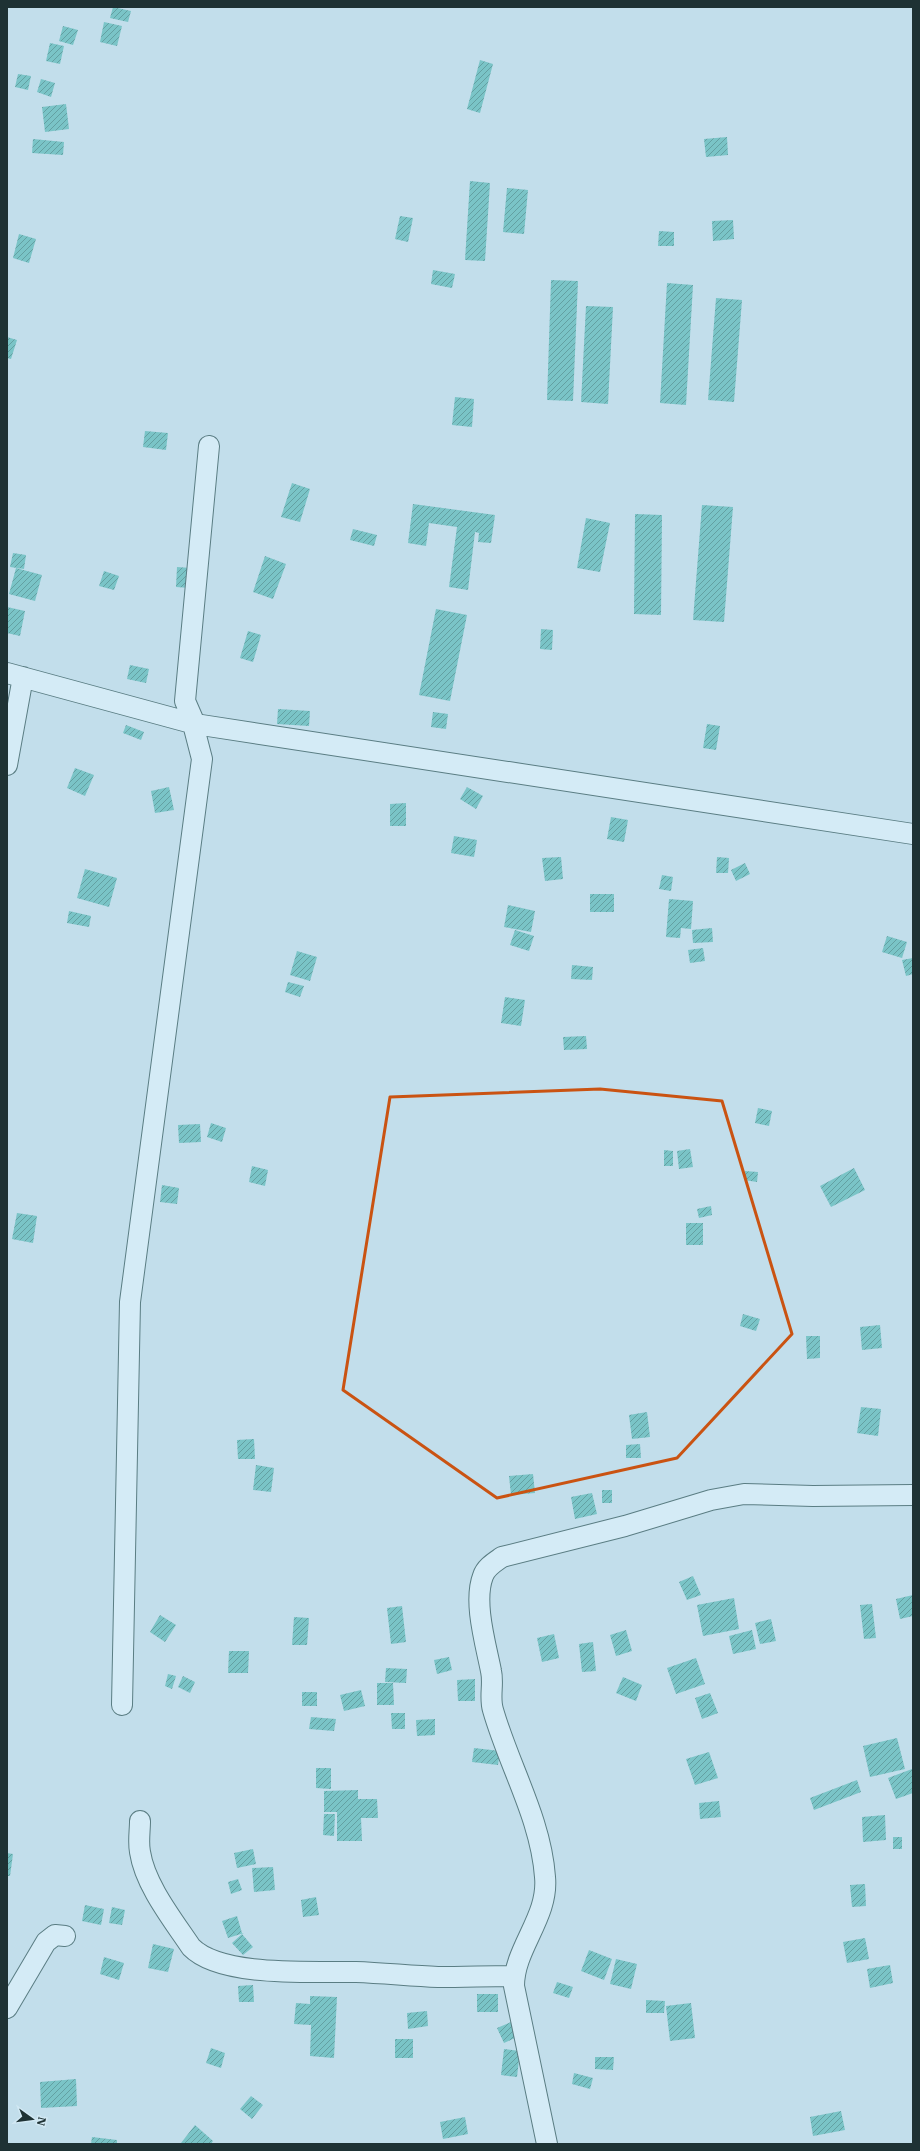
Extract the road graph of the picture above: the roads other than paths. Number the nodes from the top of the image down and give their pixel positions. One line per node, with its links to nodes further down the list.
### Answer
1 (209, 446): 3 (street)
2 (15, 675): 3 (street); 4 (street)
3 (195, 724): 5 (street); 7 (street)
4 (7, 765)
5 (913, 834)
6 (913, 1495): 10 (street)
7 (122, 1705)
8 (140, 1821): 10 (street)
9 (65, 1936): 11 (street)
10 (514, 1976): 12 (street)
11 (7, 2008)
12 (546, 2144)

